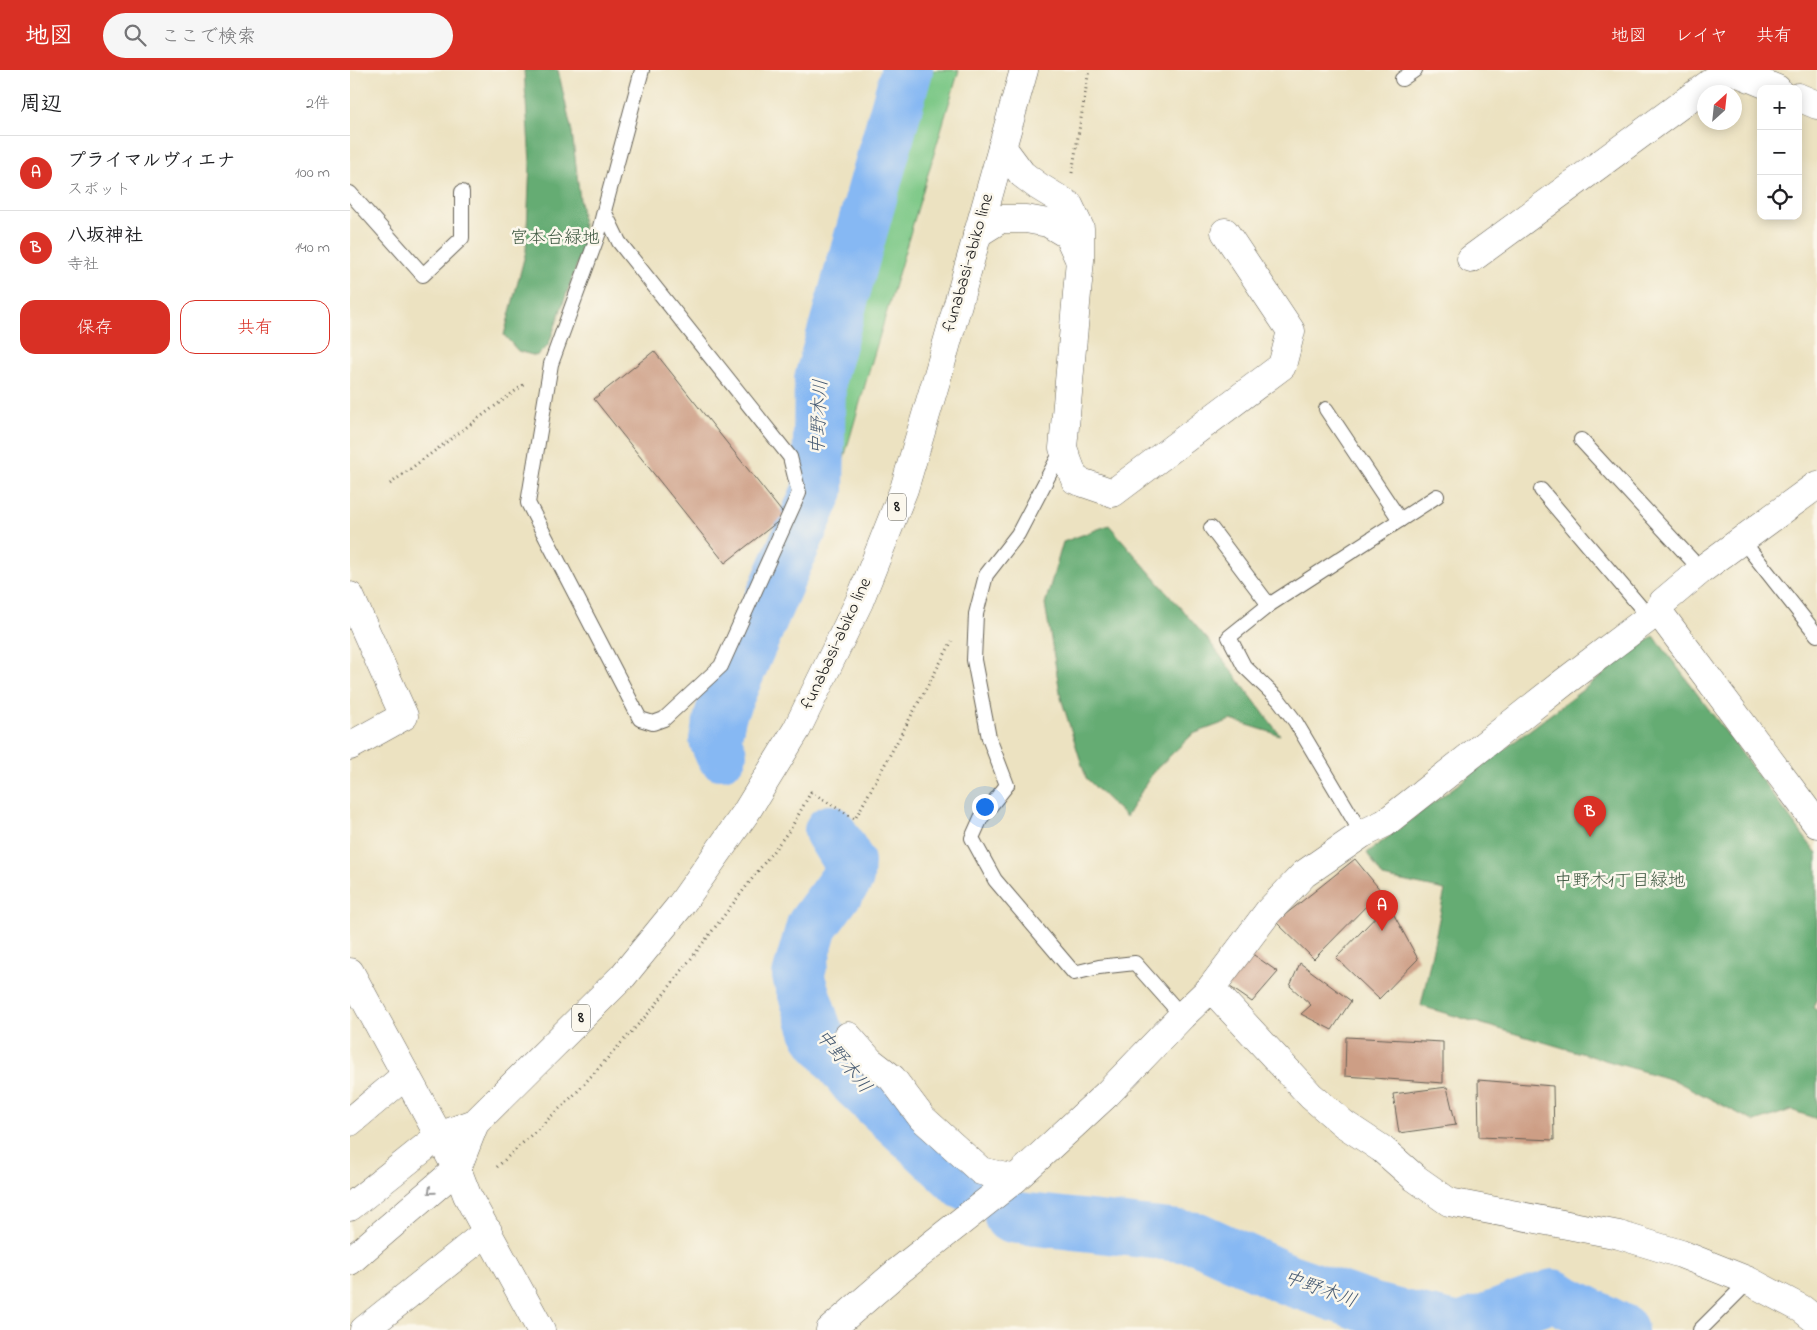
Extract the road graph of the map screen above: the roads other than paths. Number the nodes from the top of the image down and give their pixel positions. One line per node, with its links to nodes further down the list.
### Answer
1 (642, 70): 12 (lane)
2 (1024, 70): 9 (street, funabasi-abiko line / 8)
3 (1415, 70): 5 (lane)
4 (1730, 70): 6 (street); 15 (street)
5 (1402, 80)
6 (1767, 85)
7 (1802, 99): 8 (street)
8 (1817, 105)
9 (1002, 146): 14 (street, funabasi-abiko line / 8); 16 (street)
10 (462, 192): 11 (lane)
11 (350, 193)
12 (604, 211): 12 (lane)
13 (1226, 232): 19 (street)
14 (977, 234): 16 (street); 40 (street, funabasi-abiko line / 8)
15 (1471, 259)
16 (1080, 260): 19 (street)
17 (1326, 409): 23 (lane)
18 (1581, 440): 26 (lane)
19 (1063, 448): 36 (lane)
20 (1817, 486): 25 (street)
21 (1542, 490): 29 (lane)
22 (1437, 496): 23 (lane)
23 (1400, 520): 28 (lane)
24 (1211, 528): 28 (lane)
25 (1742, 540): 26 (street); 30 (lane)
26 (1701, 570): 29 (street)
27 (350, 596): 31 (street)
28 (1269, 605): 33 (lane)
29 (1654, 614): 32 (street); 33 (street)
30 (1817, 636)
31 (350, 746)
32 (1817, 824)
33 (1362, 834): 35 (street)
34 (350, 972): 38 (street)
35 (1211, 988): 36 (street); 47 (street)
36 (1182, 1016): 43 (street)
37 (848, 1036): 43 (street)
38 (406, 1075): 39 (street); 41 (street)
39 (350, 1122)
40 (475, 1123): 41 (street, funabasi-abiko line / 8); 42 (street, funabasi-abiko line / 8)
41 (439, 1136): 42 (street); 44 (street, funabasi-abiko line / 8)
42 (457, 1169): 45 (street); 46 (street, funabasi-abiko line / 8, one-way to 46)
43 (1015, 1178): 49 (street)
44 (350, 1207)
45 (488, 1231): 50 (street); 51 (street)
46 (350, 1261)
47 (1749, 1281): 48 (street); 52 (lane)
48 (1817, 1321)
49 (835, 1329)
50 (364, 1330)
51 (541, 1330)
52 (1700, 1330)

